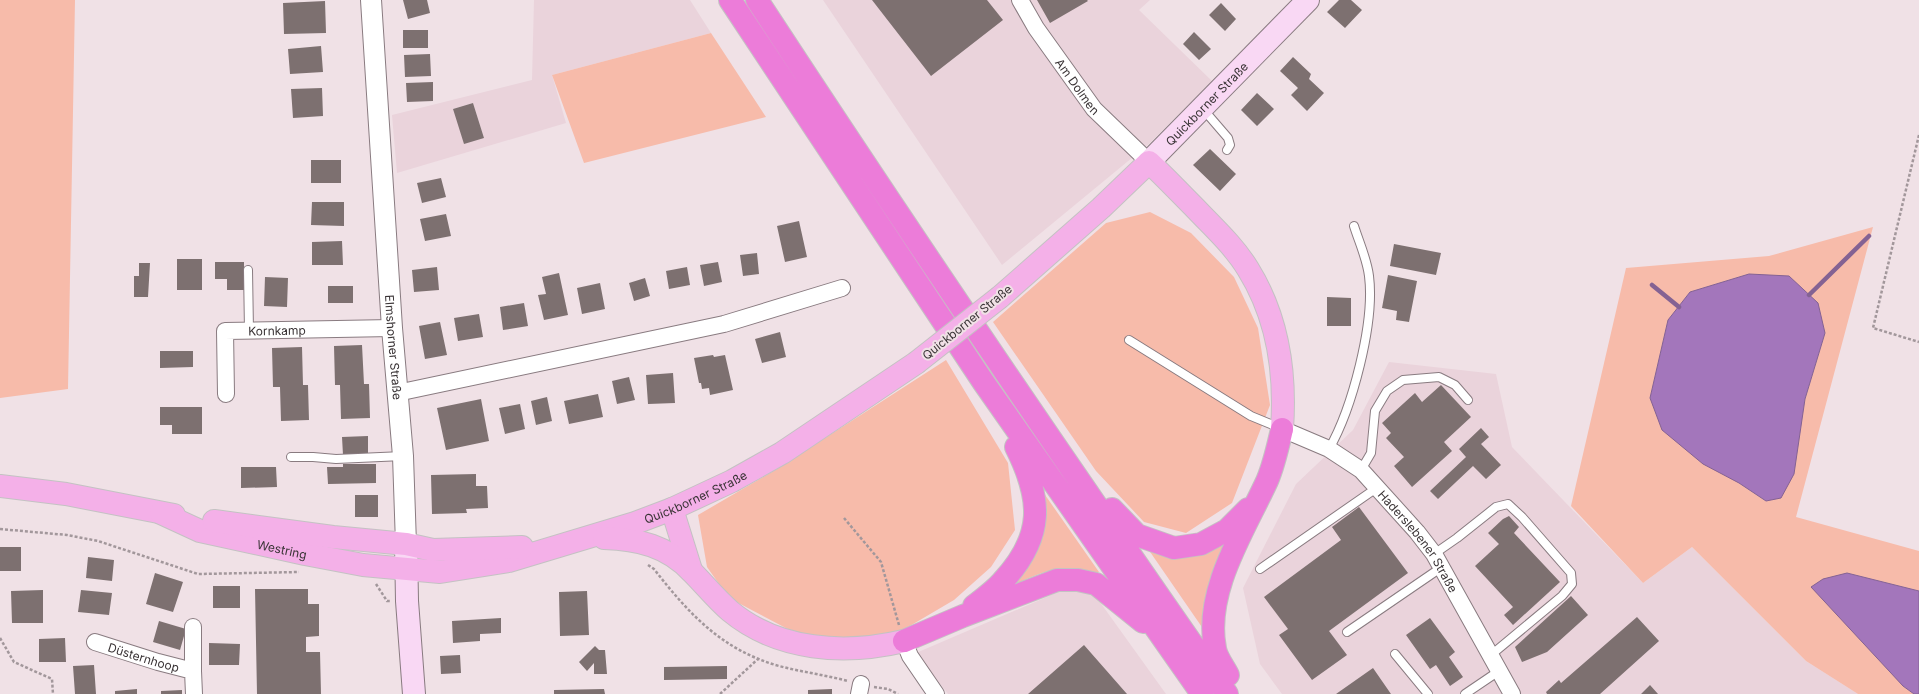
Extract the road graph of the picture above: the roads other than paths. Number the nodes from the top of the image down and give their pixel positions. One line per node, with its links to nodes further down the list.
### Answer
1 (371, 0): 12 (street, Elmshorner Straße)
2 (730, 0): 15 (highway)
3 (757, 0): 21 (highway)
4 (1020, 0): 8 (street, Am Dolmen)
5 (1308, 0): 6 (main road, Quickborner Straße)
6 (1202, 109): 7 (lane); 8 (main road, Quickborner Straße)
7 (1227, 150)
8 (1149, 162): 19 (main road); 28 (main road, Quickborner Straße, bridge)
9 (1354, 226): 20 (lane)
10 (248, 270): 13 (lane)
11 (842, 288): 16 (street)
12 (392, 328): 13 (street, Kornkamp); 16 (street, Elmshorner Straße)
13 (249, 331): 17 (street, Kornkamp)
14 (1129, 340): 19 (lane)
15 (984, 383): 39 (highway); 41 (highway)
16 (397, 393): 22 (street, Elmshorner Straße)
17 (226, 394)
18 (1468, 400): 24 (lane)
19 (1282, 429): 20 (street, Haderslebener Straße); 27 (highway)
20 (1329, 449): 24 (street, Haderslebener Straße)
21 (1059, 453): 27 (highway); 53 (highway)
22 (403, 456): 23 (lane); 32 (street, Elmshorner Straße)
23 (291, 457)
24 (1361, 470): 26 (street, Haderslebener Straße)
25 (0, 486): 29 (main road, Westring)
26 (1378, 487): 35 (street, Haderslebener Straße); 36 (lane)
27 (1258, 498): 54 (highway)
28 (672, 509): 30 (main road, Quickborner Straße); 38 (main road)
29 (161, 513): 32 (main road, Westring); 37 (main road, Westring)
30 (651, 517): 31 (main road, Quickborner Straße); 34 (main road)
31 (592, 537): 33 (main road, Quickborner Straße); 34 (main road)
32 (406, 544): 33 (main road, Quickborner Straße); 37 (main road, Elmshorner Straße)
33 (559, 546): 37 (main road, Quickborner Straße)
34 (669, 553): 38 (main road)
35 (1438, 560): 42 (lane); 46 (street, Haderslebener Straße); 46 (lane)
36 (1260, 569)
37 (407, 570): 50 (main road, Elmshorner Straße)
38 (691, 570): 43 (main road)
39 (964, 616): 41 (highway); 43 (highway)
40 (193, 627): 48 (street, Düsternhoop)
41 (1159, 632): 52 (highway)
42 (1347, 632)
43 (904, 641): 51 (street)
44 (95, 642): 48 (street, Düsternhoop)
45 (1395, 654): 55 (lane)
46 (1491, 655): 47 (street, Haderslebener Straße)
47 (1499, 670): 56 (lane); 57 (street, Haderslebener Straße)
48 (193, 671): 49 (street, Düsternhoop)
49 (194, 694)
50 (414, 694)
51 (936, 694)
52 (1202, 694)
53 (1227, 694)
54 (1238, 694)
55 (1428, 694)
56 (1465, 694)
57 (1512, 694)

